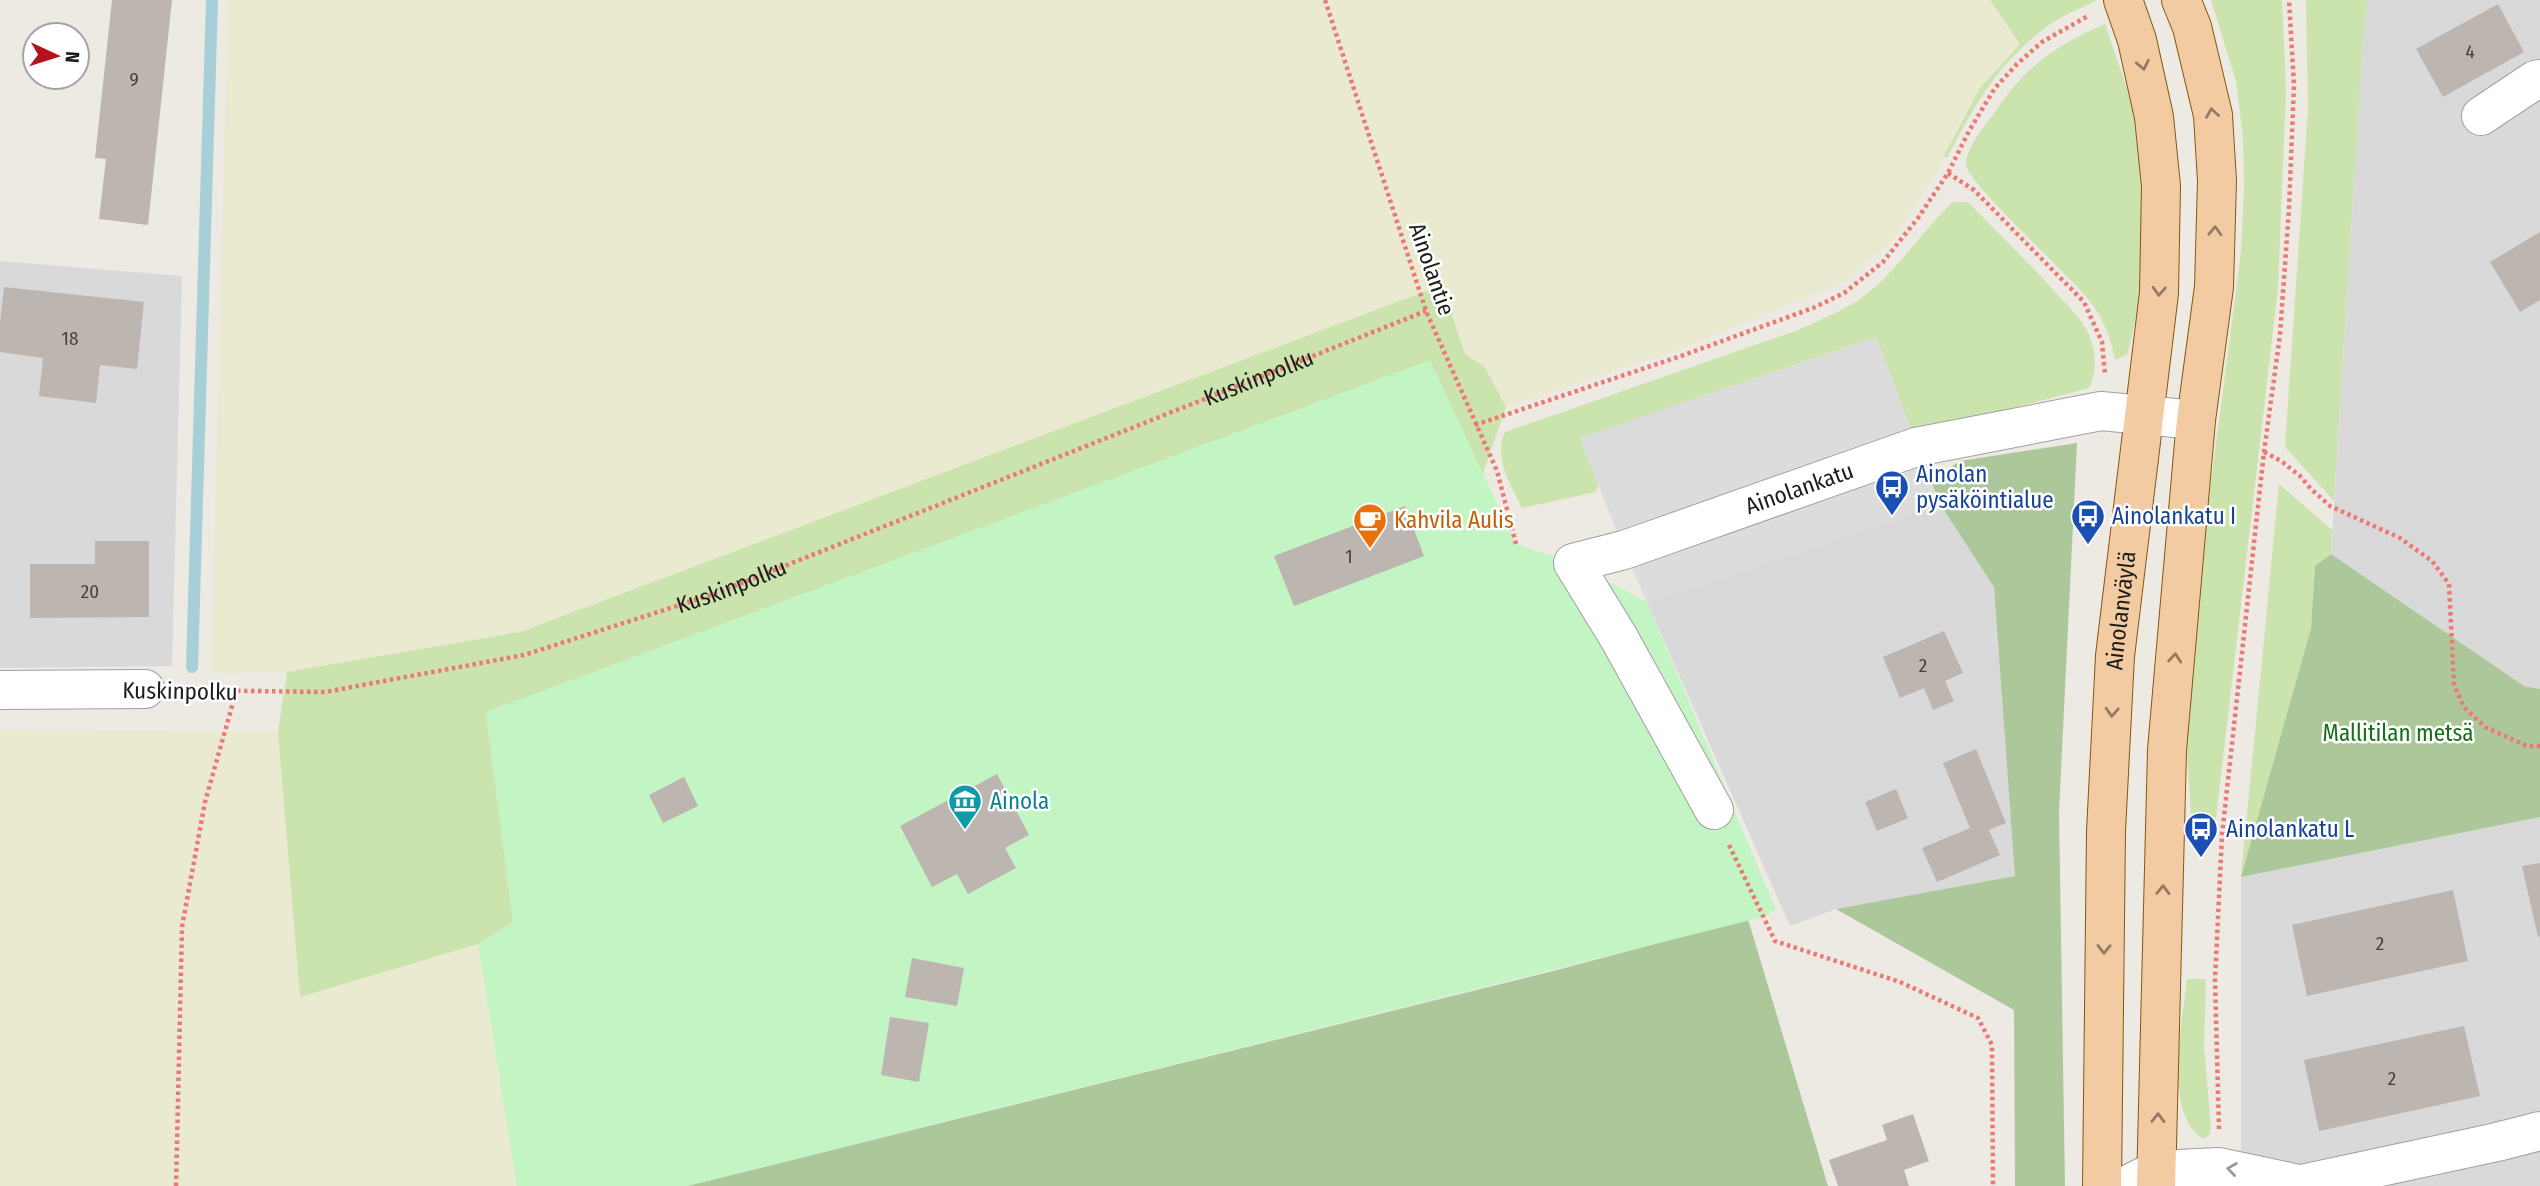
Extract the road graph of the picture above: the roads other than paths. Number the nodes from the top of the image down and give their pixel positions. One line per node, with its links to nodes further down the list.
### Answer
1 (2181, 0): 6 (main road, one-way to 1)
2 (2107, 8): 5 (main road, Ainolanväylä, one-way to 5)
3 (2540, 79): 4 (street)
4 (2481, 116)
5 (2146, 415): 6 (street, Ainolankatu); 9 (street, Ainolankatu); 13 (main road, Ainolanväylä, one-way to 13)
6 (2196, 420): 11 (main road, one-way to 6)
7 (145, 689): 8 (street, Kuskinpolku)
8 (0, 691)
9 (1714, 810)
10 (2540, 1131): 12 (street)
11 (2146, 1181): 12 (street, one-way to 11)
12 (2295, 1185)
13 (2102, 1186)

